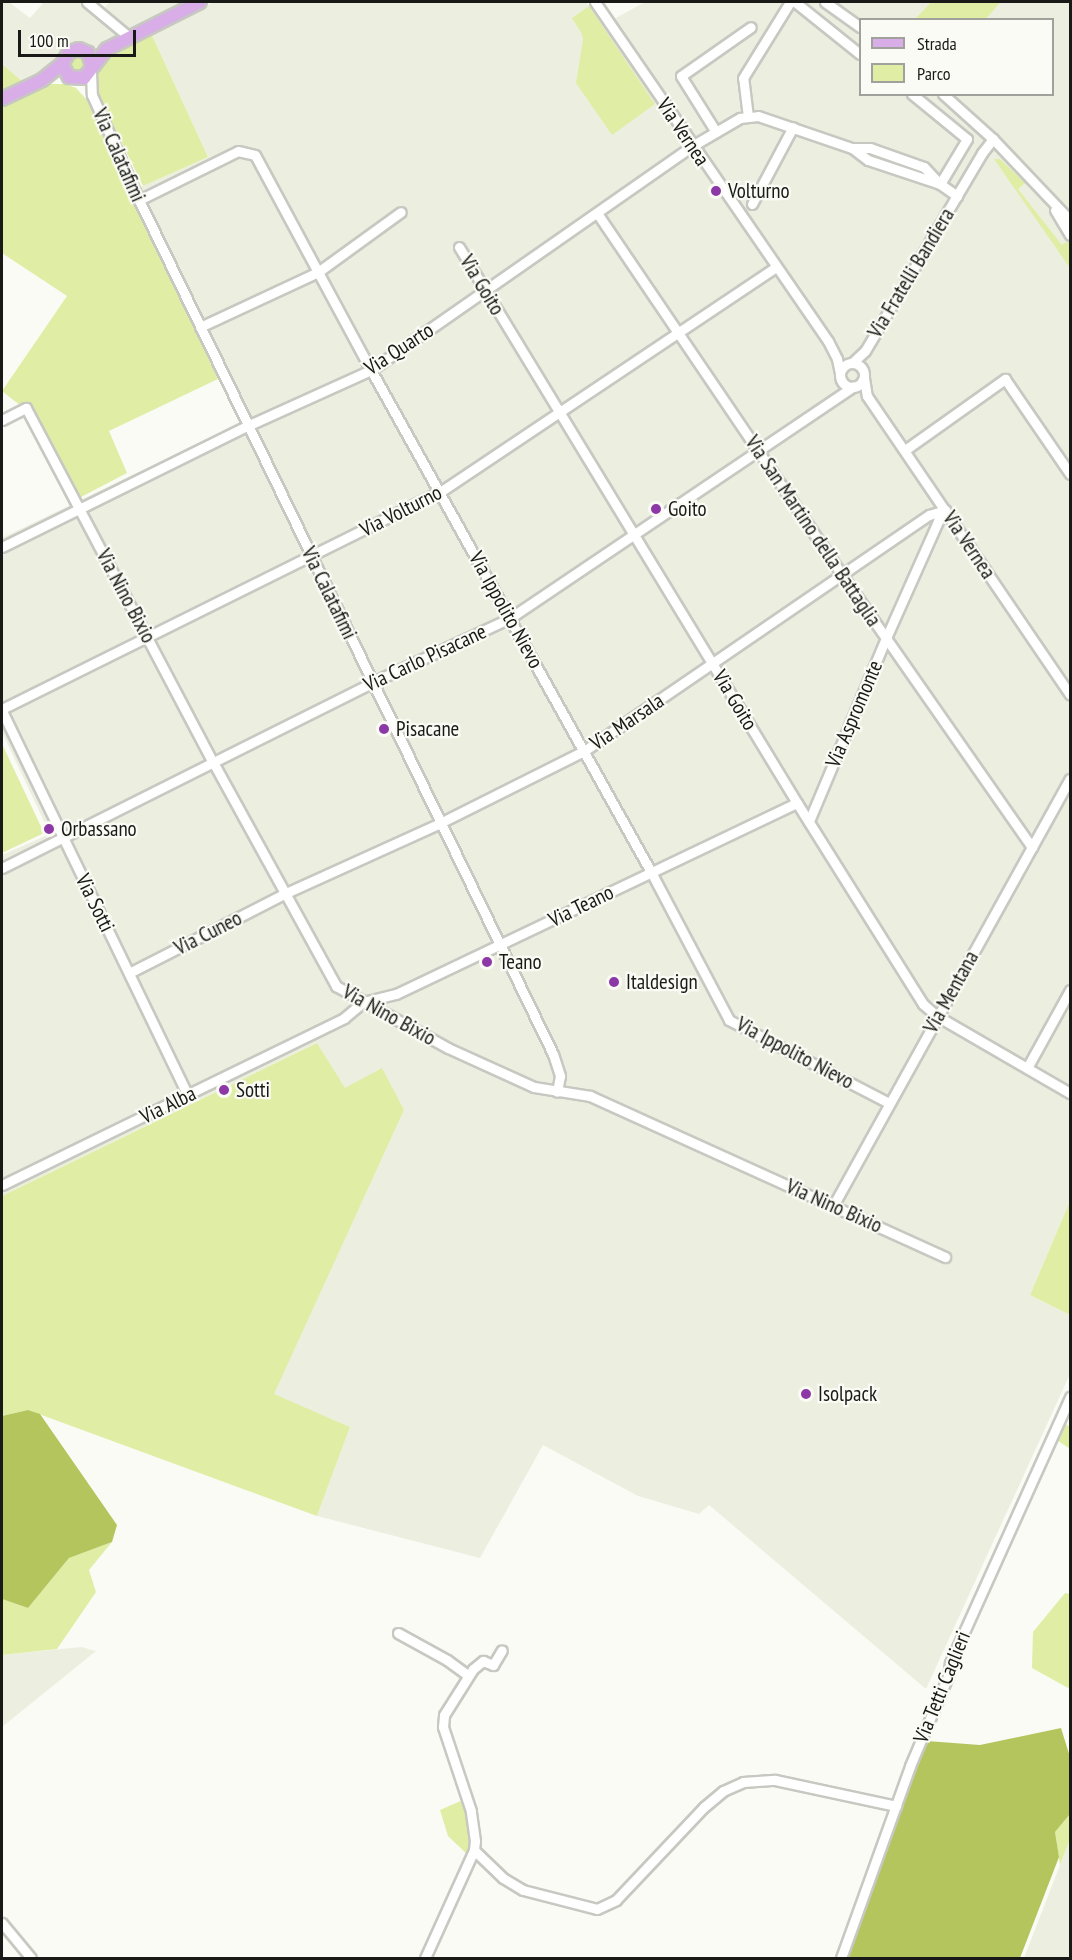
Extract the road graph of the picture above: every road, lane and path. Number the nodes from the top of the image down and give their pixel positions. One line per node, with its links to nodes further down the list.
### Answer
1 (87, 2): 9 (street)
2 (200, 2): 9 (main road)
3 (595, 2): 25 (street, Via Vernea)
4 (790, 2): 21 (street)
5 (795, 2): 12 (street)
6 (825, 2): 7 (street)
7 (859, 26)
8 (751, 27): 23 (street)
9 (128, 36): 10 (main road)
10 (106, 49): 11 (main road); 14 (main road)
11 (83, 51): 13 (main road); 14 (main road)
12 (859, 52)
13 (63, 64): 15 (main road); 16 (main road)
14 (92, 69): 15 (main road); 17 (street, Via Calatafimi)
15 (72, 78): 16 (main road); 17 (street, Via Calatafimi)
16 (42, 80): 20 (main road)
17 (92, 95): 29 (street, Via Calatafimi)
18 (914, 96): 26 (street)
19 (945, 96): 24 (street)
20 (2, 99)
21 (748, 117): 22 (street, Via Fratelli Bandiera); 23 (street)
22 (793, 127): 26 (street, Via Fratelli Bandiera); 30 (street)
23 (716, 132): 25 (street)
24 (993, 139): 27 (street); 28 (street, Via Fratelli Bandiera)
25 (692, 146): 32 (street, Via Quarto); 36 (street, Via Vernea)
26 (940, 184): 28 (street, Via Fratelli Bandiera)
27 (1042, 191): 33 (street); 34 (street)
28 (957, 196): 42 (street, Via Fratelli Bandiera)
29 (139, 200): 37 (street, Via Ippolito Nievo); 39 (street, Via Calatafimi)
30 (752, 204)
31 (401, 212): 37 (street)
32 (597, 213): 38 (street, Via Quarto); 40 (street, Via San Martino della Battaglia)
33 (1071, 220)
34 (1071, 235)
35 (459, 247): 38 (street, Via Goito)
36 (776, 268): 40 (street, Via Volturno); 41 (street, Via Vernea)
37 (318, 272): 39 (street); 44 (street, Via Ippolito Nievo)
38 (486, 290): 44 (street, Via Quarto); 50 (street, Via Goito)
39 (200, 327): 52 (street, Via Calatafimi)
40 (678, 332): 50 (street, Via Volturno); 54 (street, Via San Martino della Battaglia)
41 (834, 351): 43 (street); 46 (street)
42 (865, 351): 43 (street); 45 (street)
43 (852, 362): 45 (street); 46 (street)
44 (371, 370): 52 (street, Via Quarto); 56 (street, Via Ippolito Nievo)
45 (863, 373): 47 (street); 48 (street)
46 (842, 378): 47 (street); 49 (street)
47 (853, 387): 48 (street); 49 (street, Via Carlo Pisacane)
48 (867, 396): 53 (street, Via Vernea)
49 (837, 397): 54 (street, Via Carlo Pisacane)
50 (560, 412): 56 (street, Via Volturno); 60 (street, Via Goito)
51 (2, 420): 57 (street, Via Nino Bixio)
52 (247, 426): 57 (street, Via Quarto); 63 (street, Via Calatafimi)
53 (904, 450): 55 (street); 58 (street, Via Vernea)
54 (757, 451): 60 (street, Via Carlo Pisacane); 64 (street, Via San Martino della Battaglia)
55 (1071, 474)
56 (440, 492): 63 (street, Via Volturno); 65 (street, Via Ippolito Nievo)
57 (81, 510): 62 (street, Via Quarto); 66 (street, Via Nino Bixio)
58 (945, 510): 59 (street, Via Marsala); 61 (street, Via Aspromonte); 70 (street, Via Vernea)
59 (918, 523): 61 (street); 64 (street, Via Marsala)
60 (634, 534): 65 (street, Via Carlo Pisacane); 68 (street, Via Goito)
61 (932, 536): 67 (street, Via Aspromonte)
62 (2, 547)
63 (311, 556): 66 (street, Via Volturno); 69 (street, Via Calatafimi)
64 (842, 575): 67 (street, Via San Martino della Battaglia); 68 (street, Via Marsala)
65 (510, 618): 69 (street, Via Carlo Pisacane); 72 (street, Via Ippolito Nievo)
66 (147, 637): 71 (street, Via Volturno); 73 (street, Via Nino Bixio)
67 (886, 638): 76 (street, Via Aspromonte); 79 (street, Via San Martino della Battaglia)
68 (714, 663): 72 (street, Via Marsala); 75 (street, Via Goito)
69 (373, 682): 73 (street, Via Carlo Pisacane); 77 (street, Via Calatafimi)
70 (1071, 695)
71 (2, 710): 78 (street, Via Sotti)
72 (584, 751): 77 (street, Via Marsala); 81 (street, Via Ippolito Nievo)
73 (213, 762): 78 (street, Via Carlo Pisacane); 82 (street, Via Nino Bixio)
74 (1071, 779): 79 (street, Via Mentana)
75 (797, 803): 76 (street, Via Goito); 81 (street, Via Teano)
76 (809, 821): 87 (street, Via Goito)
77 (440, 823): 82 (street, Via Marsala); 83 (street, Via Calatafimi)
78 (62, 837): 80 (street, Via Carlo Pisacane); 84 (street, Via Sotti)
79 (1032, 847): 87 (street, Via Mentana)
80 (2, 867)
81 (651, 872): 83 (street, Via Teano); 92 (street, Via Ippolito Nievo)
82 (286, 893): 84 (street, Via Cuneo); 86 (street, Via Nino Bixio)
83 (498, 947): 86 (street, Via Teano); 89 (street, Via Calatafimi)
84 (129, 973): 91 (street, Via Sotti)
85 (1071, 990): 88 (street)
86 (363, 1002): 89 (street, Via Nino Bixio); 91 (street, Via Alba)
87 (937, 1016): 88 (street, Via Goito); 92 (street, Via Mentana)
88 (1027, 1068): 90 (street, Via Goito)
89 (557, 1092): 94 (street, Via Nino Bixio)
90 (1071, 1093)
91 (188, 1095): 93 (street, Via Alba)
92 (890, 1103): 94 (street, Via Mentana)
93 (2, 1185)
94 (833, 1206): 95 (street, Via Nino Bixio)
95 (945, 1257)
96 (1071, 1397): 100 (street, Via Tetti Caglieri)
97 (398, 1633): 99 (street)
98 (502, 1650): 99 (street)
99 (468, 1675): 101 (street)
100 (896, 1806): 101 (street); 105 (street, Via Tetti Caglieri)
101 (474, 1850): 104 (street)
102 (2, 1923): 103 (street)
103 (31, 1959)
104 (425, 1959)
105 (841, 1959)

